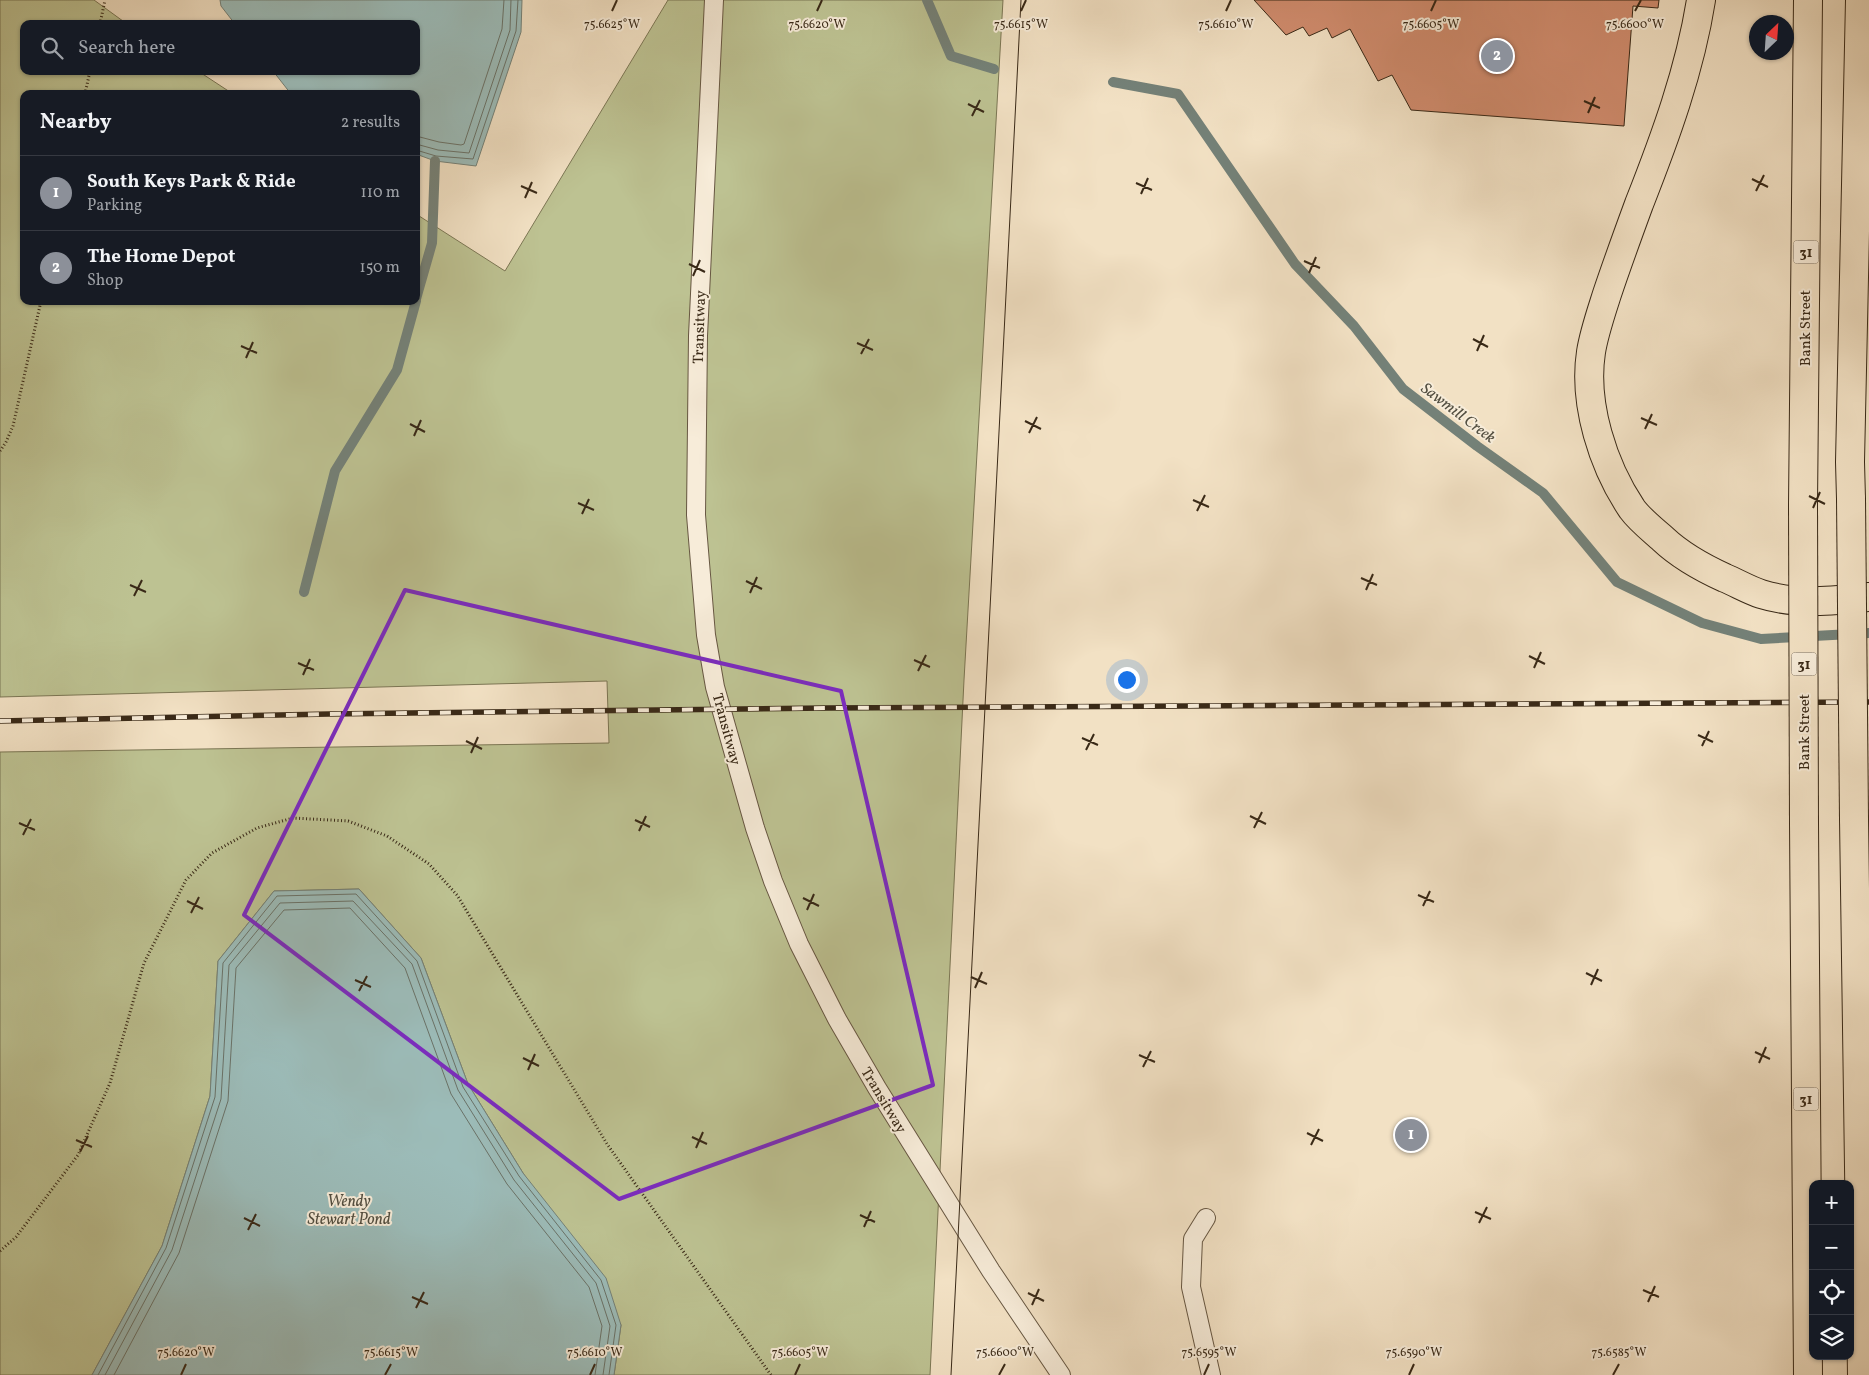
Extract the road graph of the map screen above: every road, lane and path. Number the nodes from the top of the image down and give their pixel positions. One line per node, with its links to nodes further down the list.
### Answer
1 (106, 0): 6 (path)
2 (714, 0): 15 (lane, Transitway)
3 (1701, 0): 11 (main road)
4 (1808, 0): 17 (main road, Bank Street / 31, bridge)
5 (1860, 0): 18 (main road, bridge)
6 (101, 20)
7 (89, 75): 8 (path)
8 (86, 90)
9 (40, 305): 10 (path)
10 (0, 451)
11 (1869, 597)
12 (1206, 1218): 16 (lane)
13 (0, 1251): 14 (path)
14 (771, 1375)
15 (1061, 1375)
16 (1211, 1375)
17 (1808, 1375)
18 (1862, 1375)

